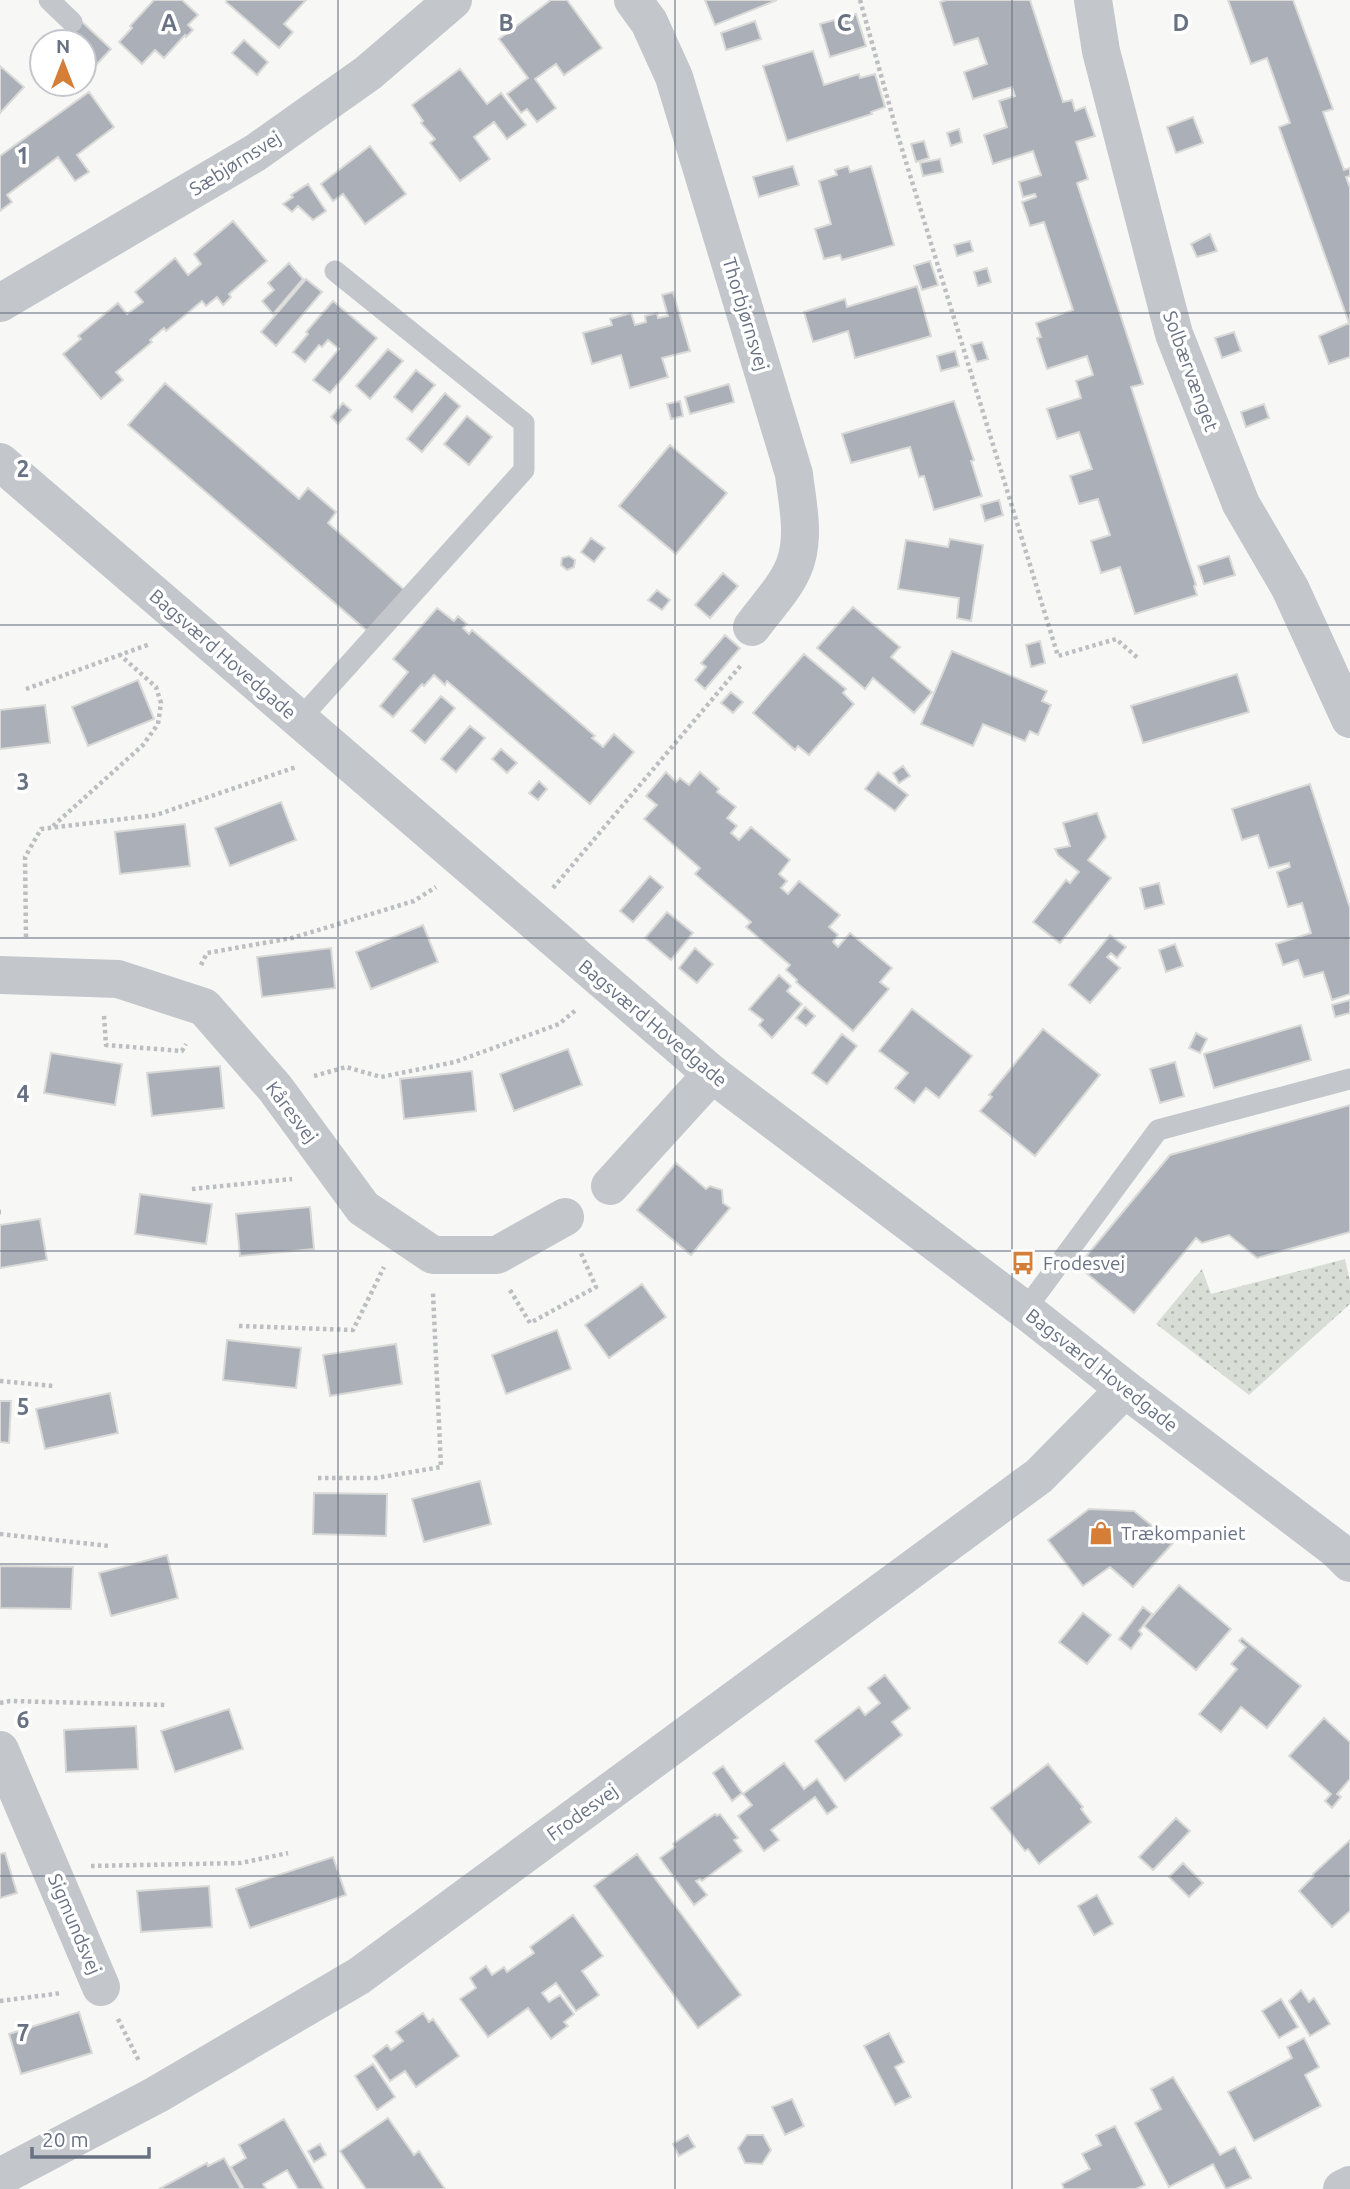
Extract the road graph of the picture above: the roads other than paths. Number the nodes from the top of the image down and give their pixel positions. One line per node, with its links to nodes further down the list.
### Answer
1 (49, 0): 5 (lane)
2 (453, 0): 7 (street, Sæbjørnsvej)
3 (633, 0): 9 (street, Thorbjørnsvej)
4 (1093, 0): 10 (street, Solbærvænget)
5 (72, 22)
6 (335, 271): 11 (lane)
7 (0, 303)
8 (0, 462): 11 (street, Bagsværd Hovedgade)
9 (752, 627)
10 (1350, 719)
11 (299, 720): 13 (street, Bagsværd Hovedgade)
12 (13, 976): 16 (street, Kåresvej)
13 (712, 1074): 15 (street); 17 (street, Bagsværd Hovedgade)
14 (1350, 1079): 17 (lane)
15 (610, 1186)
16 (565, 1217)
17 (1025, 1310): 18 (street, Bagsværd Hovedgade)
18 (1125, 1389): 19 (street, Bagsværd Hovedgade); 22 (street, Frodesvej)
19 (1345, 1549)
20 (0, 1750): 21 (street, Sigmundsvej)
21 (100, 1983)
22 (0, 2176)
23 (1350, 2185): 24 (street)
24 (1342, 2189)

